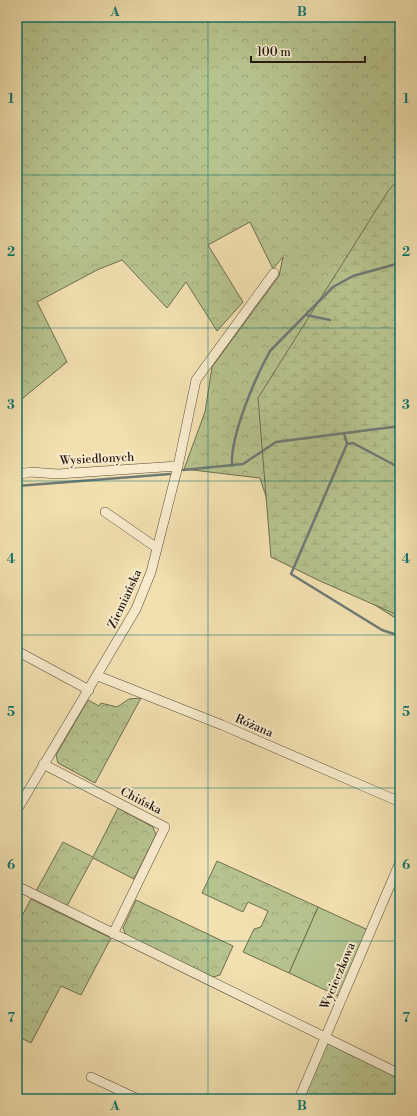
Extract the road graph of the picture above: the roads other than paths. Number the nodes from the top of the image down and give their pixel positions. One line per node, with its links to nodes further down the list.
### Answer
1 (274, 273): 2 (street, Ziemiańska)
2 (178, 466): 3 (street, Wysiedlonych); 5 (street, Ziemiańska)
3 (17, 475)
4 (104, 512): 5 (street)
5 (157, 548): 7 (street, Ziemiańska)
6 (17, 651): 8 (street)
7 (98, 676): 8 (street, Ziemiańska); 10 (street, Różana)
8 (89, 690): 9 (street, Ziemiańska)
9 (43, 764): 11 (street, Ziemiańska); 14 (street, Chińska)
10 (400, 802)
11 (18, 806)
12 (400, 862): 15 (street, Wycieczkowa)
13 (17, 886): 14 (street)
14 (113, 934): 15 (street)
15 (325, 1038): 16 (street); 19 (street, Wycieczkowa)
16 (400, 1074)
17 (91, 1077): 18 (street)
18 (138, 1099)
19 (299, 1099)

